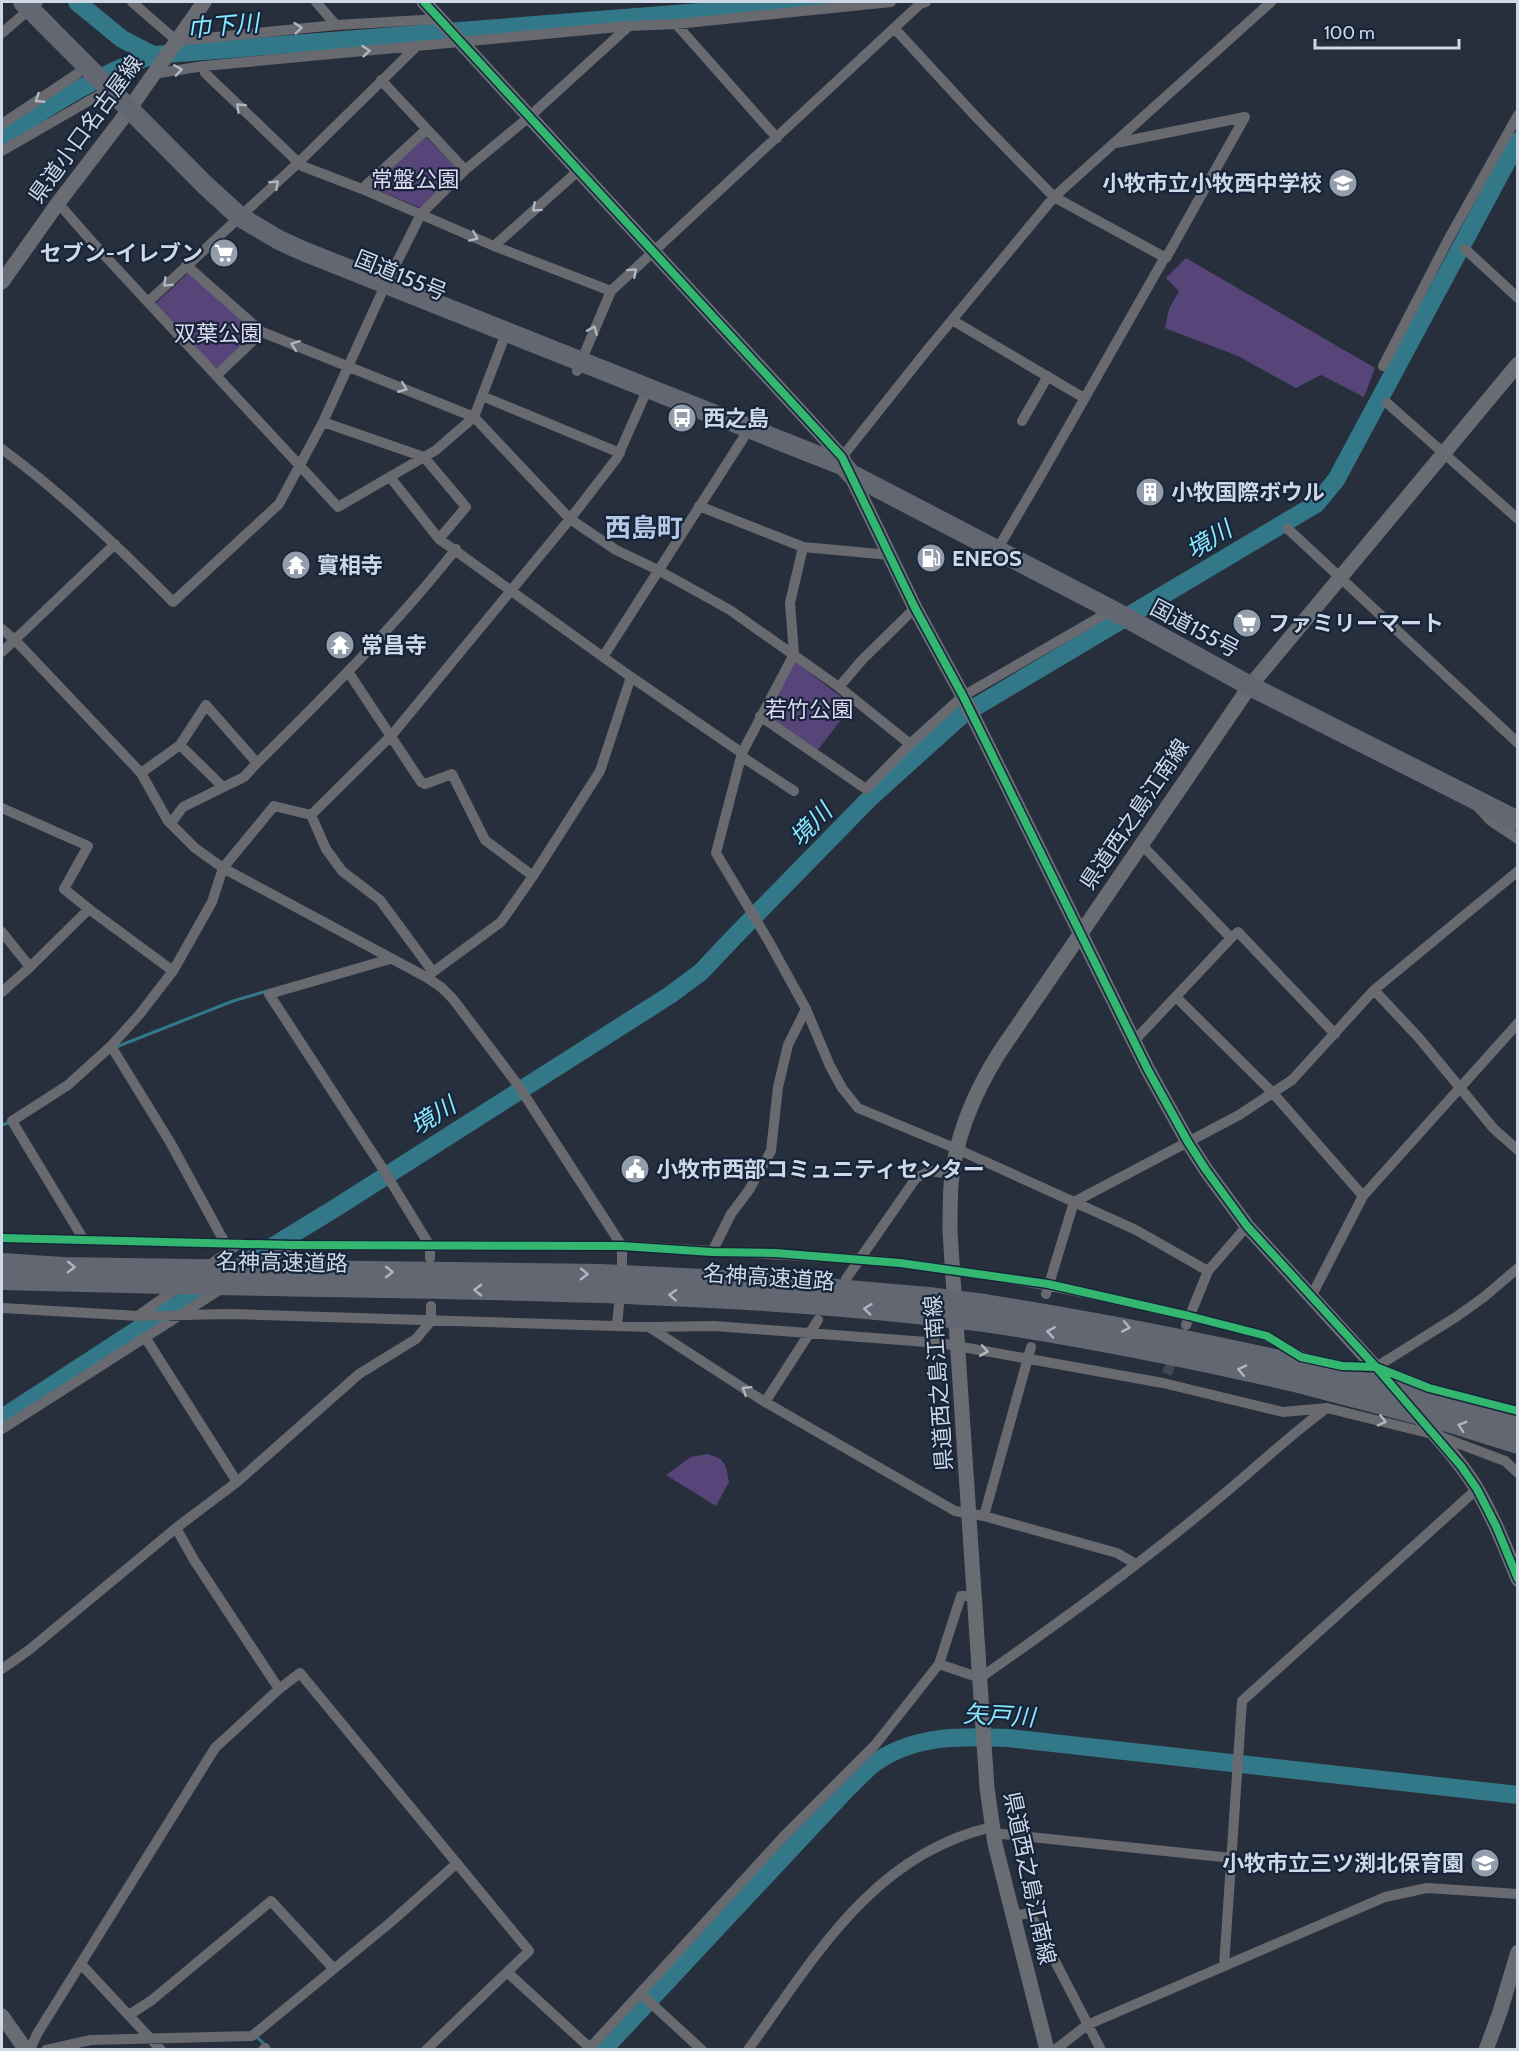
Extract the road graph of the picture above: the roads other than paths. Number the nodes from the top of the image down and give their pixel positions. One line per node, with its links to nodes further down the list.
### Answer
1 (6, 2): 9 (highway, 国道155号)
2 (132, 2): 16 (street)
3 (204, 2): 16 (street, 県道小口名古屋線)
4 (316, 2): 12 (street)
5 (424, 2): 10 (street)
6 (891, 2): 11 (street)
7 (920, 2): 14 (street)
8 (1271, 2): 29 (street)
9 (28, 7): 15 (street); 22 (highway, 国道155号)
10 (440, 19): 12 (street); 17 (street)
11 (676, 24): 13 (street); 28 (street)
12 (336, 25): 16 (street, one-way to 12)
13 (629, 26): 17 (street); 25 (street)
14 (895, 29): 28 (street); 35 (street)
15 (2, 33)
16 (177, 41): 20 (street, 県道小口名古屋線)
17 (461, 42): 18 (street); 25 (street)
18 (417, 46): 19 (street, one-way to 18); 21 (street)
19 (204, 66): 20 (street, one-way to 19); 31 (street, one-way to 19)
20 (153, 74): 23 (street, 県道小口名古屋線)
21 (381, 80): 27 (street); 31 (street)
22 (92, 83): 23 (highway, 国道155号); 26 (street, one-way to 26); 30 (street)
23 (126, 113): 36 (street, 県道小口名古屋線); 38 (highway, 国道155号)
24 (1518, 115): 55 (street)
25 (529, 117): 32 (street); 33 (street)
26 (2, 124)
27 (427, 129): 32 (street); 34 (street)
28 (777, 138): 41 (street)
29 (1113, 143): 35 (street); 42 (street)
30 (2, 151)
31 (298, 163): 34 (street); 38 (street, one-way to 31)
32 (465, 170): 37 (street)
33 (578, 171): 39 (street, one-way to 39); 41 (street)
34 (362, 189): 37 (street)
35 (1054, 197): 42 (street); 49 (street)
36 (58, 202): 44 (street, 県道小口名古屋線); 48 (street)
37 (421, 214): 39 (street, one-way to 39); 45 (street)
38 (236, 220): 43 (street); 45 (highway, 国道155号)
39 (494, 246): 46 (street)
40 (1465, 249): 47 (street)
41 (654, 252): 46 (street, one-way to 41); 70 (street)
42 (1165, 257): 60 (street)
43 (186, 264): 48 (street, one-way to 48); 50 (street)
44 (2, 282)
45 (384, 288): 51 (highway, 国道155号); 53 (street); 54 (highway, 国道155号)
46 (611, 291): 54 (street, one-way to 46)
47 (1518, 298)
48 (148, 302): 56 (street)
49 (952, 320): 57 (street); 70 (street)
50 (262, 332): 53 (street, one-way to 50); 56 (street)
51 (503, 341): 54 (highway, 国道155号); 58 (street)
52 (1518, 364): 68 (street, 県道西之島江南線)
53 (349, 366): 63 (street, one-way to 63); 64 (street)
54 (579, 366): 59 (highway, 国道155号); 70 (highway, 国道155号)
55 (1383, 366)
56 (216, 376): 71 (street)
57 (1048, 376): 60 (street); 62 (street)
58 (482, 396): 63 (street); 67 (street)
59 (644, 397): 65 (highway, 国道155号); 67 (street)
60 (1084, 398): 81 (street)
61 (1387, 403): 68 (street)
62 (1023, 414)
63 (474, 417): 69 (street); 74 (street)
64 (322, 422): 69 (street); 71 (street)
65 (744, 437): 70 (highway, 国道155号); 73 (street)
66 (2, 449): 78 (street)
67 (620, 453): 74 (street)
68 (1444, 453): 75 (street); 84 (street, 県道西之島江南線)
69 (424, 457): 72 (street); 77 (street)
70 (847, 465): 81 (highway, 国道155号); 82 (street)
71 (300, 466): 72 (street); 78 (street)
72 (390, 477): 77 (street)
73 (699, 506): 79 (street); 83 (street)
74 (570, 519): 83 (street); 85 (street)
75 (1518, 519)
76 (1288, 529): 84 (street)
77 (439, 539): 80 (street)
78 (115, 544): 89 (street)
79 (803, 547): 82 (street); 91 (street)
80 (456, 549): 85 (street); 93 (street)
81 (997, 550): 87 (highway, 国道155号)
82 (890, 555): 86 (street)
83 (658, 570): 91 (street); 92 (street)
84 (1340, 578): 95 (street, 県道西之島江南線); 100 (street)
85 (511, 591): 92 (street); 99 (street)
86 (915, 608): 96 (street); 97 (street)
87 (1112, 610): 95 (highway, 国道155号); 97 (street)
88 (2, 629): 89 (street)
89 (15, 640): 90 (street); 105 (street)
90 (2, 652)
91 (794, 654): 96 (street); 98 (street)
92 (603, 657): 94 (street)
93 (349, 673): 99 (street); 104 (street)
94 (631, 677): 103 (street); 117 (street)
95 (1250, 686): 108 (highway, 国道155号); 114 (street, 県道西之島江南線)
96 (839, 687): 101 (street)
97 (964, 698): 101 (street); 120 (street)
98 (760, 716): 101 (street); 103 (street)
99 (391, 736): 110 (street); 117 (street)
100 (1518, 743)
101 (910, 744)
102 (180, 745): 104 (street); 105 (street); 106 (street)
103 (741, 754): 107 (street); 129 (street)
104 (257, 763): 106 (street)
105 (141, 773): 112 (street)
106 (223, 787): 112 (street)
107 (794, 791)
108 (1465, 794): 111 (highway, 国道155号); 113 (street)
109 (2, 808): 118 (street)
110 (311, 814): 115 (street); 125 (street)
111 (1518, 821)
112 (171, 823): 115 (street)
113 (1518, 839)
114 (1141, 844): 120 (street, 県道西之島江南線); 121 (street)
115 (223, 868): 122 (street); 124 (street)
116 (1518, 871): 126 (street)
117 (532, 876): 125 (street)
118 (89, 909): 123 (street); 124 (street)
119 (2, 932): 123 (street)
120 (1080, 932): 132 (street); 137 (street, 県道西之島江南線)
121 (1231, 938): 128 (street); 131 (street)
122 (390, 959): 125 (street); 149 (street)
123 (30, 968): 127 (street)
124 (173, 971): 133 (street)
125 (429, 975): 148 (street)
126 (1374, 990): 131 (street); 134 (street)
127 (2, 992)
128 (1176, 997): 132 (street); 135 (street)
129 (806, 1010): 137 (street); 150 (street)
130 (1518, 1023): 134 (street)
131 (1335, 1034): 135 (street)
132 (1134, 1041): 136 (street)
133 (111, 1046): 144 (street); 145 (street)
134 (1459, 1088): 138 (street); 140 (street)
135 (1273, 1094): 136 (street); 140 (street)
136 (1188, 1142): 141 (street); 142 (street)
137 (957, 1149): 139 (street, 県道西之島江南線); 141 (street)
138 (1518, 1150)
139 (952, 1174): 151 (street); 154 (street, 県道西之島江南線)
140 (1363, 1196): 159 (street)
141 (1074, 1202): 155 (street); 158 (street)
142 (1247, 1226): 155 (street); 159 (street)
143 (2, 1238): 144 (street)
144 (84, 1240): 145 (street)
145 (225, 1243): 146 (street)
146 (243, 1243): 147 (street); 165 (street)
147 (292, 1245): 149 (street); 164 (street)
148 (622, 1246): 149 (street); 150 (street); 152 (street)
149 (430, 1252)
150 (712, 1252): 151 (street)
151 (860, 1259): 154 (street); 157 (street)
152 (622, 1266)
153 (1518, 1268): 175 (street)
154 (953, 1270): 158 (street); 173 (street, 県道西之島江南線)
155 (1208, 1271): 168 (street)
156 (7, 1272): 162 (highway, 名神高速道路, one-way to 156, bridge); 162 (highway, 名神高速道路, one-way to 162, bridge)
157 (846, 1279)
158 (1047, 1289): 168 (street)
159 (1311, 1297): 175 (street)
160 (619, 1305): 169 (street)
161 (431, 1306): 167 (street)
162 (927, 1306): 176 (highway, 名神高速道路, bridge)
163 (2, 1308): 165 (street)
164 (180, 1315): 165 (street); 167 (street); 172 (street)
165 (139, 1316)
166 (818, 1320): 171 (street)
167 (431, 1321): 169 (street); 186 (street)
168 (1187, 1321): 175 (street)
169 (617, 1325): 170 (street)
170 (649, 1327): 171 (street); 177 (street, one-way to 170)
171 (809, 1333): 173 (street); 177 (street)
172 (145, 1337): 181 (street); 186 (street)
173 (957, 1346): 174 (street, one-way to 174); 188 (street, 県道西之島江南線)
174 (1030, 1353): 178 (street); 189 (street)
175 (1376, 1367): 178 (street); 179 (street); 182 (street)
176 (1297, 1374): 180 (highway, 名神高速道路, bridge); 183 (highway, 名神高速道路, one-way to 176, bridge)
177 (765, 1402): 188 (street)
178 (1327, 1407): 182 (street, one-way to 182); 191 (street)
179 (1518, 1411)
180 (1518, 1425)
181 (2, 1429)
182 (1436, 1435): 184 (street); 187 (street)
183 (1518, 1446): 184 (street)
184 (1505, 1461): 185 (street)
185 (1518, 1473)
186 (237, 1482): 190 (street)
187 (1477, 1489): 192 (street); 199 (street)
188 (969, 1512): 189 (street); 193 (street, 県道西之島江南線)
189 (984, 1516): 191 (street)
190 (176, 1528): 195 (street); 197 (street)
191 (1136, 1564): 196 (street)
192 (1518, 1579)
193 (974, 1596): 194 (street); 196 (street, 県道西之島江南線)
194 (939, 1664): 196 (street); 209 (street)
195 (2, 1669)
196 (980, 1678): 198 (street, 県道西之島江南線)
197 (279, 1689): 200 (street); 204 (street)
198 (993, 1830): 199 (street); 202 (street, 県道西之島江南線); 220 (street)
199 (1232, 1858): 205 (street)
200 (457, 1863): 206 (street); 207 (street)
201 (1518, 1894): 205 (street)
202 (1012, 1916): 212 (street); 221 (street, 県道西之島江南線)
203 (1518, 1952): 208 (street)
204 (81, 1964): 210 (street); 214 (street)
205 (1224, 1966): 212 (street)
206 (333, 1968): 210 (street); 213 (street)
207 (507, 1972): 217 (street); 218 (street)
208 (1514, 1987): 224 (street)
209 (642, 1995): 218 (street); 219 (street)
210 (129, 2015): 213 (street)
211 (2, 2019): 214 (street)
212 (1087, 2025): 222 (street); 223 (street)
213 (152, 2040): 215 (street); 216 (street)
214 (28, 2049)
215 (46, 2049)
216 (161, 2049)
217 (426, 2049)
218 (589, 2049)
219 (702, 2049)
220 (748, 2049)
221 (1047, 2049)
222 (1055, 2049)
223 (1101, 2049)
224 (1486, 2049)

